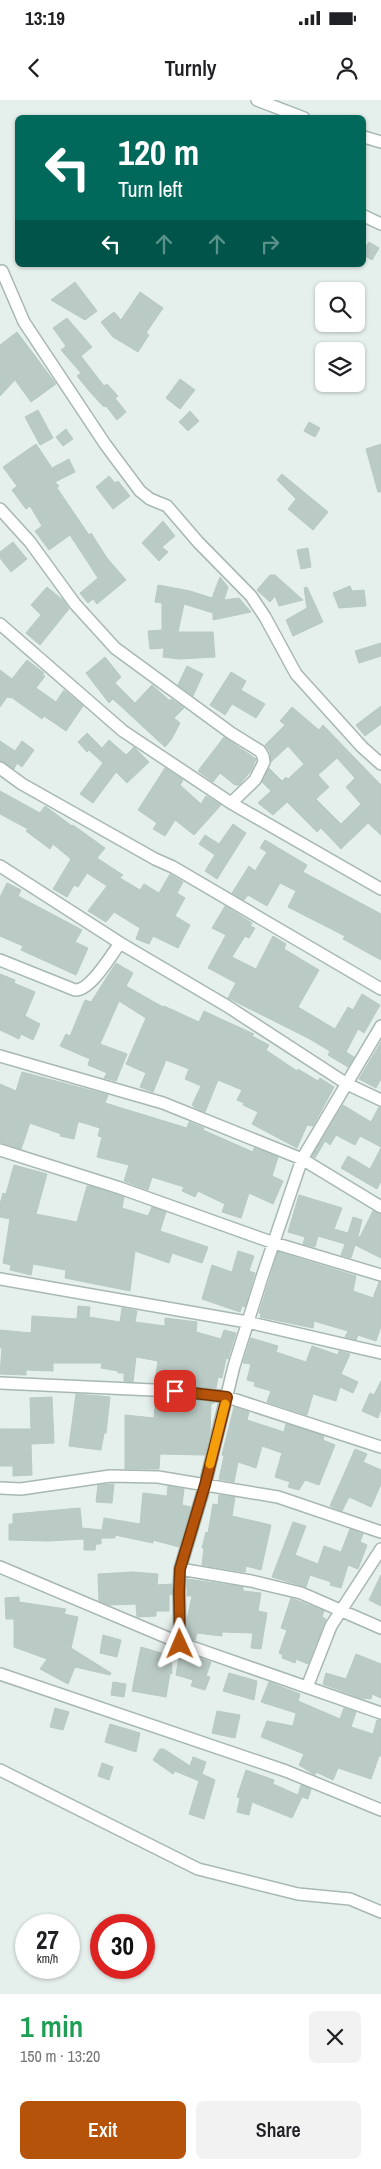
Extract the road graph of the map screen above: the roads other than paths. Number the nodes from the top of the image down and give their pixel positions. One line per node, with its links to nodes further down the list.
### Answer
1 (257, 100): 2 (street)
2 (296, 115)
3 (366, 138): 4 (street)
4 (381, 142)
5 (366, 217): 6 (street)
6 (381, 224)
7 (2, 271): 10 (street)
8 (0, 509): 12 (street)
9 (0, 624): 12 (street)
10 (381, 764)
11 (0, 768): 17 (street)
12 (231, 802): 14 (street)
13 (0, 866): 15 (street)
14 (381, 889)
15 (120, 943): 16 (street); 20 (street)
16 (0, 960)
17 (381, 989)
18 (381, 1026): 20 (street)
19 (0, 1056): 23 (street)
20 (347, 1084): 21 (street); 23 (street)
21 (381, 1100)
22 (0, 1150): 25 (street)
23 (302, 1160): 24 (street); 25 (street)
24 (381, 1206)
25 (274, 1243): 26 (street); 28 (street)
26 (381, 1275)
27 (0, 1279): 28 (street)
28 (247, 1322): 29 (street); 31 (street)
29 (381, 1353)
30 (0, 1383): 31 (street)
31 (227, 1397): 32 (street); 33 (street)
32 (381, 1447)
33 (205, 1485): 34 (street); 35 (street); 38 (street)
34 (0, 1488)
35 (381, 1532)
36 (381, 1549): 39 (street)
37 (0, 1567): 41 (street)
38 (180, 1569): 39 (street); 41 (street)
39 (340, 1609): 40 (street); 43 (street)
40 (381, 1628)
41 (180, 1644): 43 (street)
42 (0, 1674): 46 (street)
43 (307, 1687): 44 (street)
44 (381, 1713)
45 (0, 1770): 47 (street)
46 (381, 1810)
47 (381, 1912)

